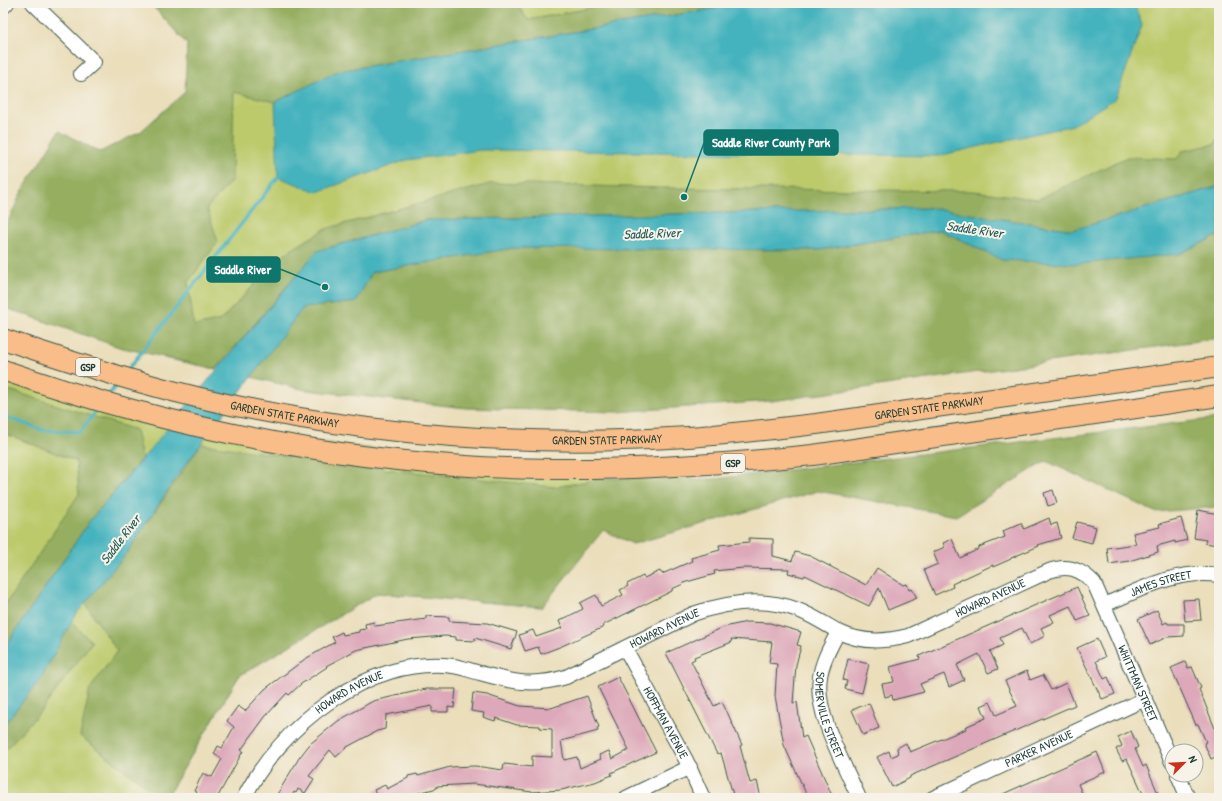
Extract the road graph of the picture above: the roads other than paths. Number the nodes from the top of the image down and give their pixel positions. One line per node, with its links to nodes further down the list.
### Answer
1 (7, 3): 3 (street)
2 (33, 3): 4 (street)
3 (3, 7)
4 (82, 74)
5 (3, 339): 6 (highway, GARDEN STATE PARKWAY / GSP)
6 (1219, 367)
7 (3, 370): 8 (highway, GSP)
8 (1219, 396)
9 (1219, 575): 10 (street, JAMES STREET)
10 (1104, 605): 11 (street, HOWARD AVENUE); 13 (street, WHITTMAN STREET)
11 (838, 632): 12 (street, HOWARD AVENUE); 20 (street, SOMERVILLE STREET)
12 (625, 648): 15 (street, HOFFMAN AVENUE); 17 (street, HOWARD AVENUE)
13 (1145, 699): 14 (street, WHITTMAN STREET); 21 (street, PARKER AVENUE)
14 (1164, 743)
15 (690, 767): 18 (street); 19 (street, HOFFMAN AVENUE)
16 (1181, 783): 22 (street)
17 (244, 798)
18 (626, 798)
19 (703, 798)
20 (859, 798)
21 (933, 798)
22 (1188, 798)

